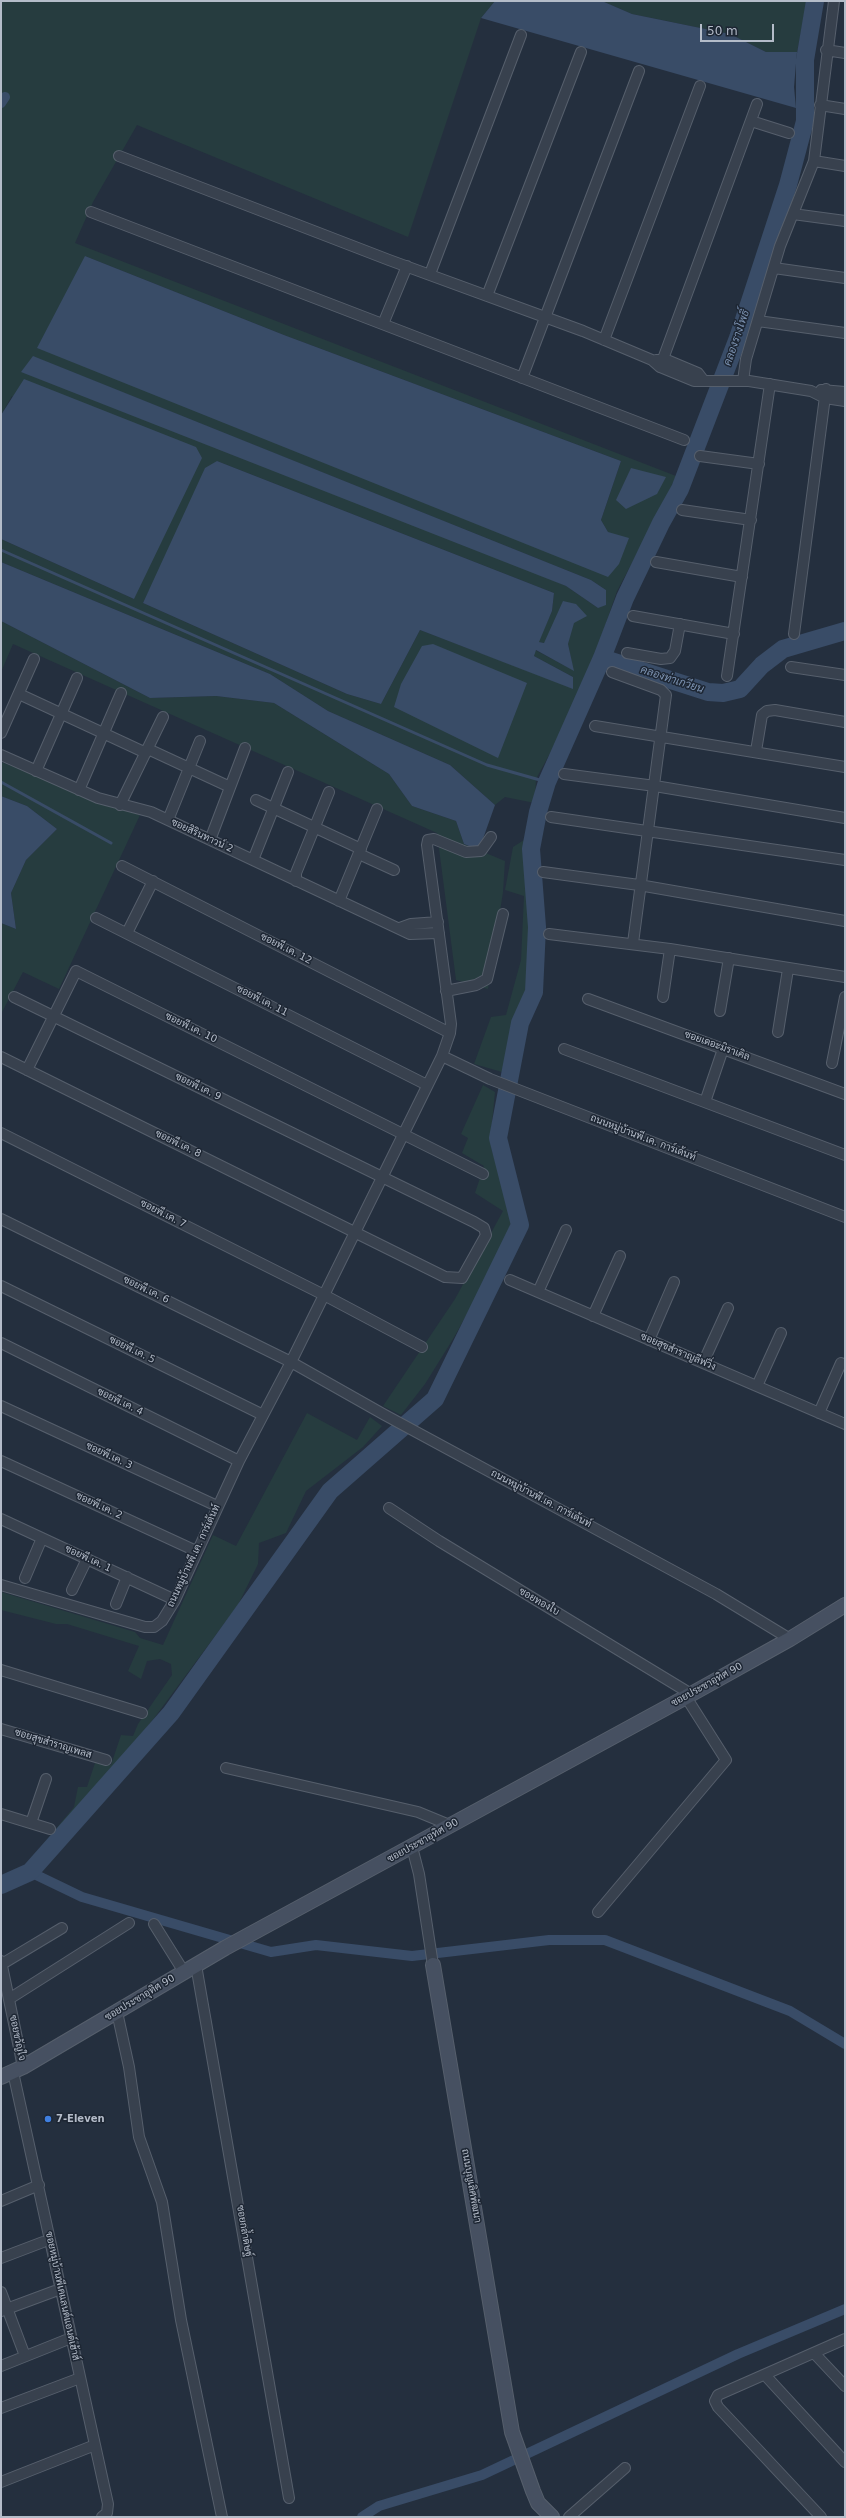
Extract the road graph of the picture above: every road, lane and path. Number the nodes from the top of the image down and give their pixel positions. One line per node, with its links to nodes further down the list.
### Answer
1 (834, 1): 3 (street)
2 (521, 35): 21 (street)
3 (826, 50): 5 (street); 9 (street)
4 (581, 52): 23 (street)
5 (845, 53)
6 (639, 71): 24 (street)
7 (700, 86): 28 (street)
8 (757, 104): 11 (street)
9 (820, 105): 10 (street); 14 (street)
10 (845, 109)
11 (751, 121): 12 (street); 29 (street)
12 (789, 133)
13 (119, 156): 19 (street)
14 (814, 161): 15 (street); 17 (street)
15 (845, 166)
16 (92, 212): 26 (street)
17 (793, 214): 18 (street); 20 (street)
18 (845, 221)
19 (407, 266): 21 (street); 26 (street)
20 (774, 268): 22 (street); 25 (street)
21 (430, 274): 23 (street)
22 (845, 278)
23 (487, 296): 24 (street)
24 (544, 318): 28 (street); 30 (street)
25 (758, 321): 27 (street); 31 (street)
26 (383, 324): 30 (street)
27 (845, 333)
28 (604, 340): 29 (street)
29 (658, 362): 31 (street)
30 (522, 378): 36 (street)
31 (741, 381): 32 (street)
32 (770, 384): 34 (street); 38 (street)
33 (845, 392): 34 (street)
34 (826, 393): 35 (street); 46 (street)
35 (845, 401)
36 (684, 440)
37 (700, 456): 38 (street)
38 (759, 464): 40 (street)
39 (682, 510): 40 (street)
40 (751, 520): 42 (street)
41 (656, 562): 42 (street)
42 (742, 577): 45 (street)
43 (633, 616): 44 (street)
44 (680, 624): 45 (street); 47 (street)
45 (734, 634): 52 (street)
46 (794, 634)
47 (627, 653)
48 (34, 659): 55 (street)
49 (791, 667): 51 (street)
50 (612, 672): 62 (street)
51 (845, 675)
52 (727, 676)
53 (78, 678): 56 (street)
54 (121, 693): 61 (street)
55 (19, 694): 56 (street); 60 (street)
56 (61, 715): 61 (street); 70 (street)
57 (162, 717): 65 (street)
58 (845, 722): 66 (street)
59 (595, 726): 62 (street)
60 (1, 733)
61 (104, 734): 65 (street); 75 (street)
62 (660, 736): 66 (street); 73 (street)
63 (200, 741): 69 (street)
64 (245, 748): 74 (street)
65 (147, 751): 69 (street); 78 (street)
66 (756, 751): 68 (street)
67 (1, 755): 70 (street, ซอยสิรินทาวน์ 2)
68 (845, 766)
69 (189, 769): 74 (street); 83 (street)
70 (36, 771): 75 (street, ซอยสิรินทาวน์ 2)
71 (288, 772): 79 (street)
72 (564, 774): 73 (street)
73 (655, 786): 82 (street); 85 (street)
74 (230, 787): 87 (street)
75 (79, 790): 78 (street, ซอยสิรินทาวน์ 2)
76 (329, 792): 84 (street)
77 (256, 800): 79 (street)
78 (120, 805): 83 (street, ซอยสิรินทาวน์ 2)
79 (274, 808): 84 (street); 89 (street)
80 (377, 810): 88 (street)
81 (551, 817): 85 (street)
82 (845, 818)
83 (168, 820): 87 (street, ซอยสิรินทาวน์ 2)
84 (315, 827): 88 (street); 95 (street)
85 (648, 831): 90 (street); 96 (street)
86 (492, 837): 101 (street, ถนนหมู่บ้านพี.เค. การ์เด้นท์)
87 (210, 840): 89 (street, ซอยสิรินทาวน์ 2)
88 (360, 852): 92 (street); 97 (street)
89 (253, 860): 95 (street, ซอยสิรินทาวน์ 2)
90 (845, 860)
91 (122, 866): 94 (street, ซอยพี.เค. 12)
92 (394, 870)
93 (543, 872): 96 (street)
94 (153, 881): 103 (street); 119 (street, ซอยพี.เค. 12)
95 (296, 881): 97 (street, ซอยสิรินทาวน์ 2)
96 (640, 885): 100 (street); 106 (street)
97 (339, 901): 102 (street, ซอยสิรินทาวน์ 2)
98 (503, 914): 111 (street)
99 (96, 918): 103 (street, ซอยพี.เค. 11)
100 (845, 921)
101 (438, 922): 102 (street); 104 (street, ถนนหมู่บ้านพี.เค. การ์เด้นท์)
102 (400, 928): 104 (street, ซอยสิรินทาวน์ 2)
103 (127, 933): 127 (street, ซอยพี.เค. 11)
104 (439, 933): 111 (street, ถนนหมู่บ้านพี.เค. การ์เด้นท์)
105 (548, 934): 106 (street)
106 (633, 943): 107 (street)
107 (670, 948): 108 (street); 113 (street)
108 (729, 958): 109 (street); 116 (street)
109 (788, 969): 110 (street); 118 (street)
110 (845, 977)
111 (446, 991): 119 (street, ถนนหมู่บ้านพี.เค. การ์เด้นท์)
112 (14, 997): 117 (street, ซอยพี.เค. 9)
113 (663, 997)
114 (845, 997): 120 (street)
115 (588, 998): 122 (street, ซอยเดอะมิราเคิล)
116 (720, 1011)
117 (55, 1016): 126 (street, ซอยพี.เค. 10); 131 (street, ซอยพี.เค. 10); 134 (street, ซอยพี.เค. 9)
118 (778, 1032)
119 (450, 1033): 123 (street, ถนนหมู่บ้านพี.เค. การ์เด้นท์)
120 (842, 1034): 125 (street)
121 (564, 1048): 129 (street)
122 (723, 1048): 128 (street, ซอยเดอะมิราเคิล); 129 (street)
123 (442, 1056): 127 (street, ถนนหมู่บ้านพี.เค. การ์เด้นท์); 135 (street, ถนนหมู่บ้านพี.เค. การ์เด้นท์)
124 (1, 1057): 126 (street, ซอยพี.เค. 8)
125 (832, 1063)
126 (27, 1070): 138 (street, ซอยพี.เค. 8)
127 (427, 1085): 131 (street, ถนนหมู่บ้านพี.เค. การ์เด้นท์)
128 (845, 1094)
129 (705, 1102): 132 (street)
130 (1, 1133): 144 (street, ซอยพี.เค. 7)
131 (404, 1133): 133 (street); 134 (street, ถนนหมู่บ้านพี.เค. การ์เด้นท์)
132 (845, 1155)
133 (483, 1174)
134 (382, 1177): 138 (street, ถนนหมู่บ้านพี.เค. การ์เด้นท์); 138 (street, ซอยพี.เค. 9)
135 (845, 1217)
136 (1, 1219): 151 (street, ซอยพี.เค. 6)
137 (566, 1230): 143 (street)
138 (355, 1231): 144 (street, ถนนหมู่บ้านพี.เค. การ์เด้นท์)
139 (620, 1256): 146 (street)
140 (510, 1280): 143 (street, ซอยสุขสำราญลีฟวิ่ง)
141 (674, 1282): 148 (street)
142 (1, 1286): 157 (street, ซอยพี.เค. 5)
143 (538, 1292): 146 (street, ซอยสุขสำราญลีฟวิ่ง)
144 (324, 1295): 150 (street, ซอยพี.เค. 7); 151 (street, ถนนหมู่บ้านพี.เค. การ์เด้นท์)
145 (728, 1308): 152 (street)
146 (593, 1316): 148 (street, ซอยสุขสำราญลีฟวิ่ง)
147 (781, 1333): 154 (street)
148 (649, 1340): 152 (street, ซอยสุขสำราญลีฟวิ่ง)
149 (1, 1343): 160 (street, ซอยพี.เค. 4)
150 (422, 1347)
151 (291, 1362): 157 (street, ถนนหมู่บ้านพี.เค. การ์เด้นท์); 174 (street, ถนนหมู่บ้านพี.เค. การ์เด้นท์)
152 (703, 1363): 154 (street, ซอยสุขสำราญลีฟวิ่ง)
153 (841, 1364): 156 (street)
154 (757, 1386): 156 (street, ซอยสุขสำราญลีฟวิ่ง)
155 (1, 1406): 161 (street, ซอยพี.เค. 3)
156 (819, 1413): 158 (street, ซอยสุขสำราญลีฟวิ่ง)
157 (263, 1415): 160 (street, ถนนหมู่บ้านพี.เค. การ์เด้นท์)
158 (845, 1424)
159 (1, 1461): 165 (street, ซอยพี.เค. 2)
160 (239, 1461): 161 (street, ถนนหมู่บ้านพี.เค. การ์เด้นท์)
161 (217, 1506): 165 (street, ถนนหมู่บ้านพี.เค. การ์เด้นท์)
162 (389, 1508): 176 (street, ซอยทองใบ)
163 (1, 1519): 164 (street, ซอยพี.เค. 1)
164 (42, 1538): 166 (street, ซอยพี.เค. 1); 167 (street)
165 (196, 1551): 171 (street, ถนนหมู่บ้านพี.เค. การ์เด้นท์)
166 (87, 1559): 168 (street, ซอยพี.เค. 1); 170 (street)
167 (25, 1578)
168 (127, 1578): 171 (street, ซอยพี.เค. 1); 172 (street)
169 (1, 1585): 171 (street, ถนนหมู่บ้านพี.เค. การ์เด้นท์)
170 (72, 1590)
171 (175, 1600)
172 (116, 1604)
173 (845, 1605): 174 (street, ซอยประชาอุทิศ 90)
174 (790, 1639): 176 (street, ซอยประชาอุทิศ 90)
175 (1, 1670): 177 (street)
176 (688, 1695): 184 (street, ซอยประชาอุทิศ 90); 187 (street)
177 (142, 1713)
178 (1, 1729): 179 (street, ซอยสุขสำราญเพลส)
179 (106, 1760)
180 (226, 1768): 184 (street)
181 (46, 1779): 183 (street)
182 (1, 1814): 183 (street)
183 (31, 1823): 185 (street)
184 (452, 1826): 186 (street, ซอยประชาอุทิศ 90)
185 (50, 1829)
186 (412, 1847): 192 (street, ถนนบุญเลิศพัฒนา); 193 (street, ซอยประชาอุทิศ 90)
187 (598, 1912)
188 (129, 1923): 194 (street)
189 (154, 1924): 193 (street)
190 (62, 1928): 191 (street)
191 (1, 1963): 194 (street, ซอยขวัญใจ)
192 (433, 1965): 220 (street, ถนนบุญเลิศพัฒนา)
193 (190, 1968): 195 (street, ซอยประชาอุทิศ 90); 217 (street, ซอยกล้ำดิษฐ์)
194 (9, 1999): 196 (street, ซอยขวัญใจ)
195 (117, 2012): 196 (street, ซอยประชาอุทิศ 90); 219 (street)
196 (12, 2072): 197 (street, ซอยหมู่บ้านพีเคแลนด์แอนด์เฮ้าส์)
197 (39, 2185): 198 (street); 210 (street, ซอยหมู่บ้านพีเคแลนด์แอนด์เฮ้าส์)
198 (1, 2201)
199 (43, 2242): 200 (street)
200 (1, 2258)
201 (55, 2291): 203 (street)
202 (1, 2292): 203 (street)
203 (4, 2310): 207 (street)
204 (845, 2339): 206 (street)
205 (66, 2340): 207 (street)
206 (814, 2353): 209 (street); 211 (street)
207 (25, 2356): 208 (street)
208 (1, 2366)
209 (764, 2375): 214 (street); 222 (street)
210 (80, 2378): 212 (street); 213 (street, ซอยหมู่บ้านพีเคแลนด์แอนด์เฮ้าส์)
211 (845, 2386)
212 (1, 2408)
213 (95, 2446): 216 (street); 218 (street, ซอยหมู่บ้านพีเคแลนด์แอนด์เฮ้าส์)
214 (845, 2462)
215 (625, 2468): 221 (street)
216 (1, 2482)
217 (289, 2498)
218 (102, 2517)
219 (222, 2517)
220 (552, 2517)
221 (569, 2517)
222 (821, 2517)

